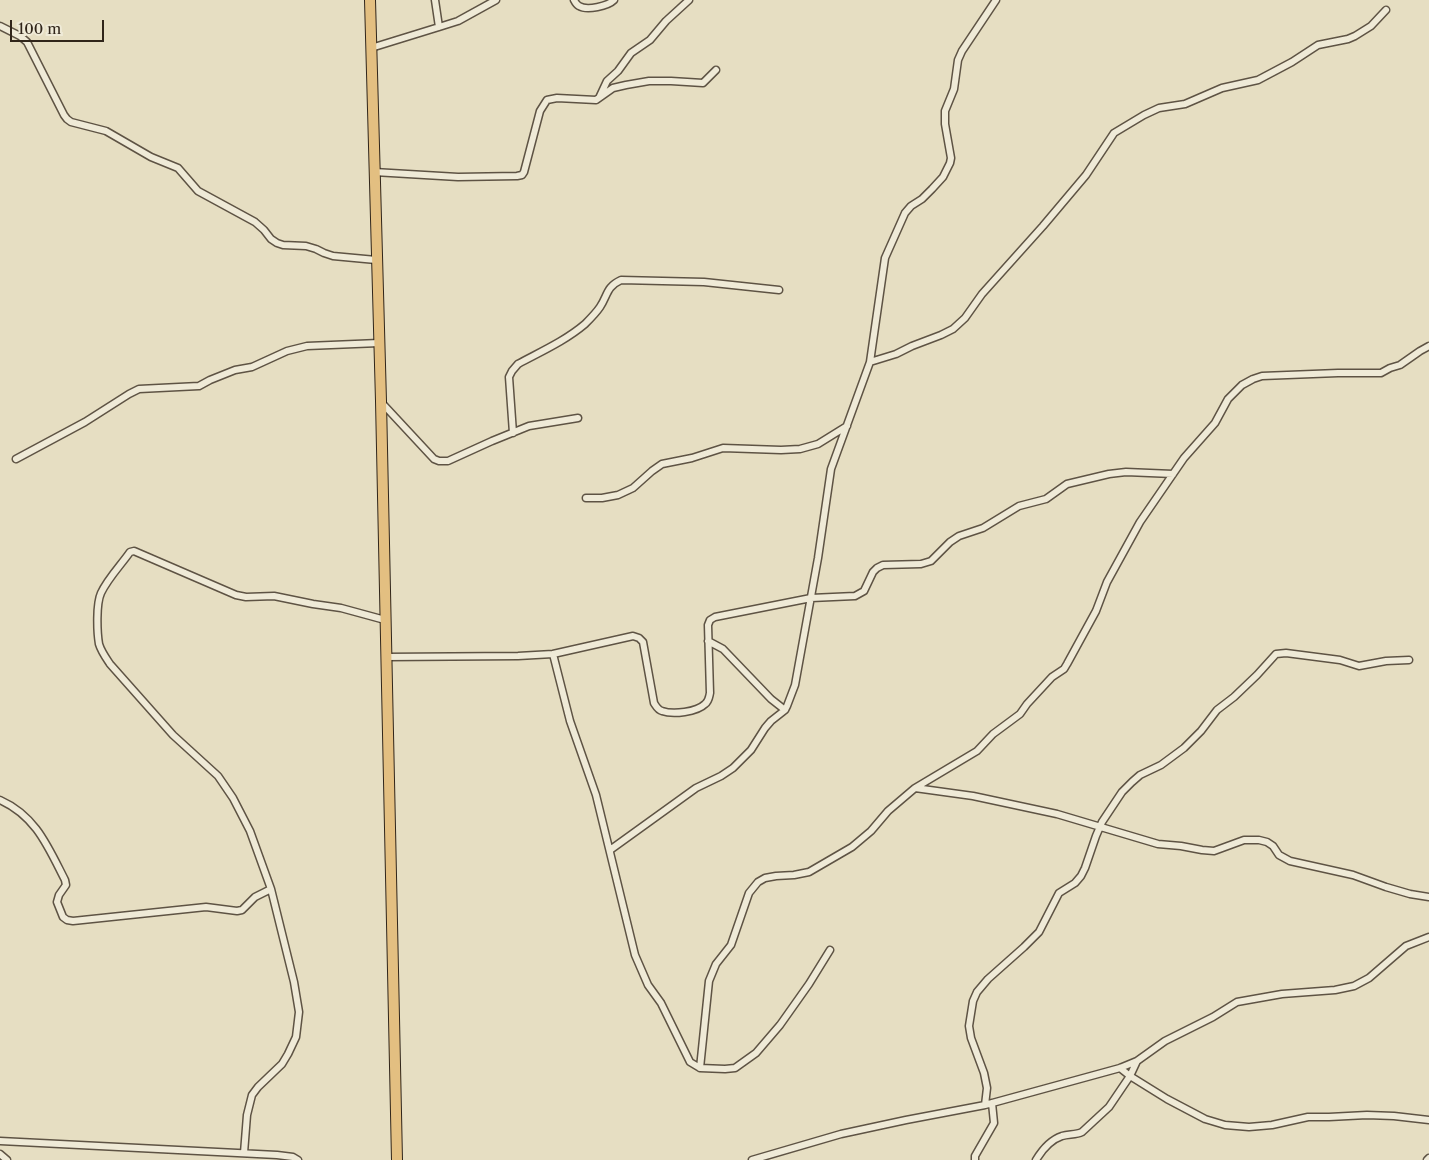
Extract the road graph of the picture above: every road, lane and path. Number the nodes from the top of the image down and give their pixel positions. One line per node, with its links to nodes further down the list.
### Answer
1 (370, 0): 11 (main road)
2 (435, 0): 10 (street)
3 (496, 0): 10 (street)
4 (574, 0): 5 (street)
5 (614, 0)
6 (689, 0): 13 (street)
7 (996, 0): 19 (street)
8 (1386, 10): 19 (street)
9 (0, 26): 15 (street)
10 (438, 27): 11 (street)
11 (371, 48): 14 (main road)
12 (716, 70): 13 (street)
13 (600, 96): 14 (street)
14 (374, 172): 15 (main road)
15 (376, 260): 17 (main road)
16 (779, 290): 23 (street)
17 (379, 343): 20 (main road); 24 (street)
18 (1429, 346): 25 (street)
19 (870, 362): 22 (street)
20 (381, 401): 23 (street); 28 (main road)
21 (578, 418): 23 (street)
22 (847, 426): 26 (street); 27 (street)
23 (513, 433)
24 (16, 459)
25 (1173, 474): 27 (street); 34 (street)
26 (586, 498)
27 (811, 598): 29 (street); 33 (street)
28 (385, 620): 31 (main road); 38 (street)
29 (708, 641): 30 (street); 33 (street)
30 (553, 654): 31 (street); 37 (street)
31 (386, 657): 53 (main road)
32 (1409, 660): 36 (street)
33 (784, 710): 37 (street)
34 (915, 788): 36 (street); 43 (street)
35 (0, 800): 38 (street)
36 (1100, 827): 39 (street); 46 (street)
37 (610, 850): 43 (street)
38 (271, 889): 49 (street)
39 (1429, 897)
40 (1429, 937): 42 (street)
41 (830, 950): 43 (street)
42 (1137, 1061): 44 (street); 45 (street)
43 (700, 1068)
44 (1120, 1068): 45 (street); 46 (street)
45 (1130, 1076): 47 (street); 56 (street)
46 (989, 1104): 54 (street); 55 (street)
47 (1429, 1120)
48 (0, 1141): 49 (street)
49 (244, 1153): 52 (street)
50 (0, 1154): 51 (street)
51 (7, 1160)
52 (298, 1160)
53 (398, 1160)
54 (752, 1160)
55 (975, 1160)
56 (1036, 1160)

